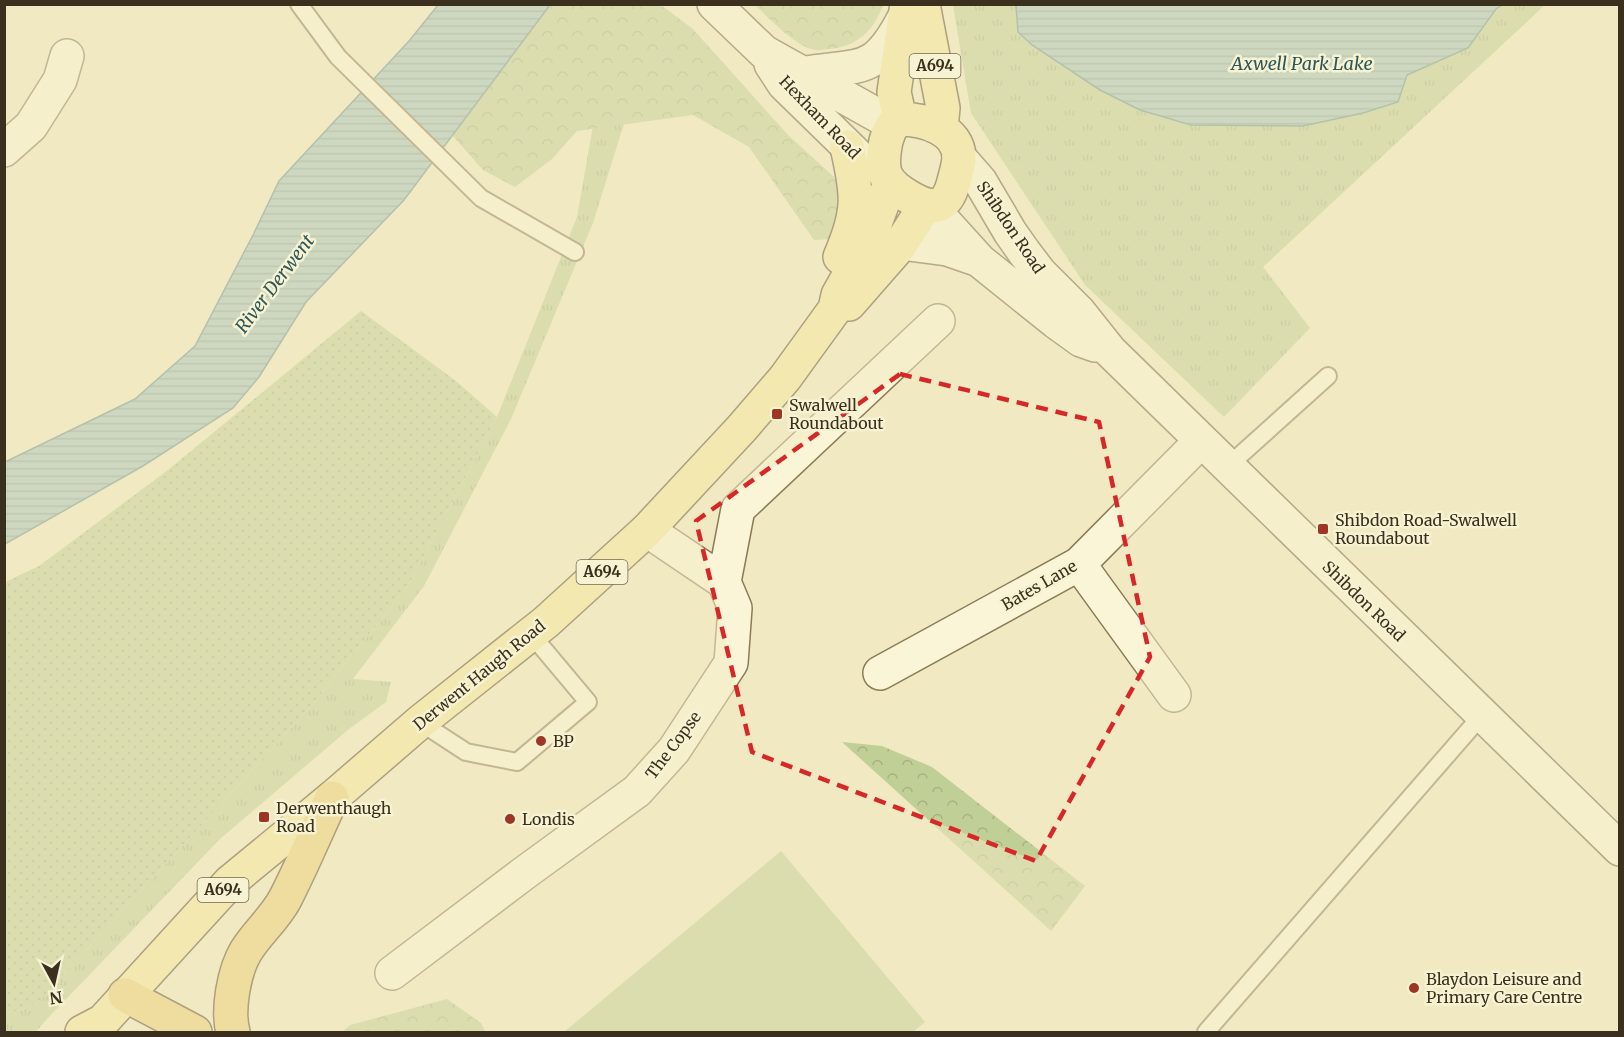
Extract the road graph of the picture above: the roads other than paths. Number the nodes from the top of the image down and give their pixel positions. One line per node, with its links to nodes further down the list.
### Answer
1 (299, 4): 15 (lane)
2 (715, 5): 4 (main road, Hexham Road)
3 (911, 9): 6 (main road); 7 (main road, A694); 8 (main road, A694)
4 (764, 52): 6 (main road, Hexham Road); 9 (main road, Hexham Road)
5 (67, 56): 10 (main road)
6 (801, 74): 7 (main road, Hexham Road)
7 (896, 122): 8 (main road); 12 (main road, A694)
8 (941, 128): 11 (main road)
9 (847, 147): 12 (main road, Hexham Road); 20 (main road)
10 (4, 150)
11 (959, 157): 13 (main road, A694); 19 (main road, Shibdon Road)
12 (888, 177): 13 (main road); 17 (main road, Derwent Haugh Road / A694)
13 (928, 206): 14 (main road, Derwent Haugh Road / A694); 16 (main road, Shibdon Road)
14 (901, 243): 16 (main road); 17 (main road, Derwent Haugh Road / A694)
15 (575, 252)
16 (980, 261): 19 (main road, Shibdon Road)
17 (835, 309): 20 (main road, Derwent Haugh Road / A694)
18 (938, 321): 26 (main road)
19 (1110, 351): 22 (main road, Shibdon Road)
20 (797, 362): 24 (main road, Derwent Haugh Road / A694)
21 (1328, 376): 23 (lane)
22 (1201, 441): 23 (main road, Shibdon Road); 25 (main road, Bates Lane)
23 (1227, 466): 30 (main road, Shibdon Road)
24 (647, 530): 26 (main road); 27 (main road, Derwent Haugh Road / A694)
25 (1078, 564): 28 (main road, Bates Lane); 29 (main road)
26 (724, 582): 34 (main road, The Copse)
27 (531, 634): 31 (main road, Derwent Haugh Road / A694); 31 (lane)
28 (880, 673)
29 (1174, 696)
30 (1482, 715): 33 (main road, Shibdon Road); 39 (lane)
31 (420, 722): 32 (main road, Derwent Haugh Road / A694)
32 (332, 798): 35 (main road, Derwent Haugh Road / A694); 38 (highway)
33 (1620, 849)
34 (392, 973)
35 (125, 995): 36 (main road, Derwent Haugh Road / A694); 37 (highway)
36 (95, 1029)
37 (195, 1032)
38 (233, 1032)
39 (1206, 1032)

